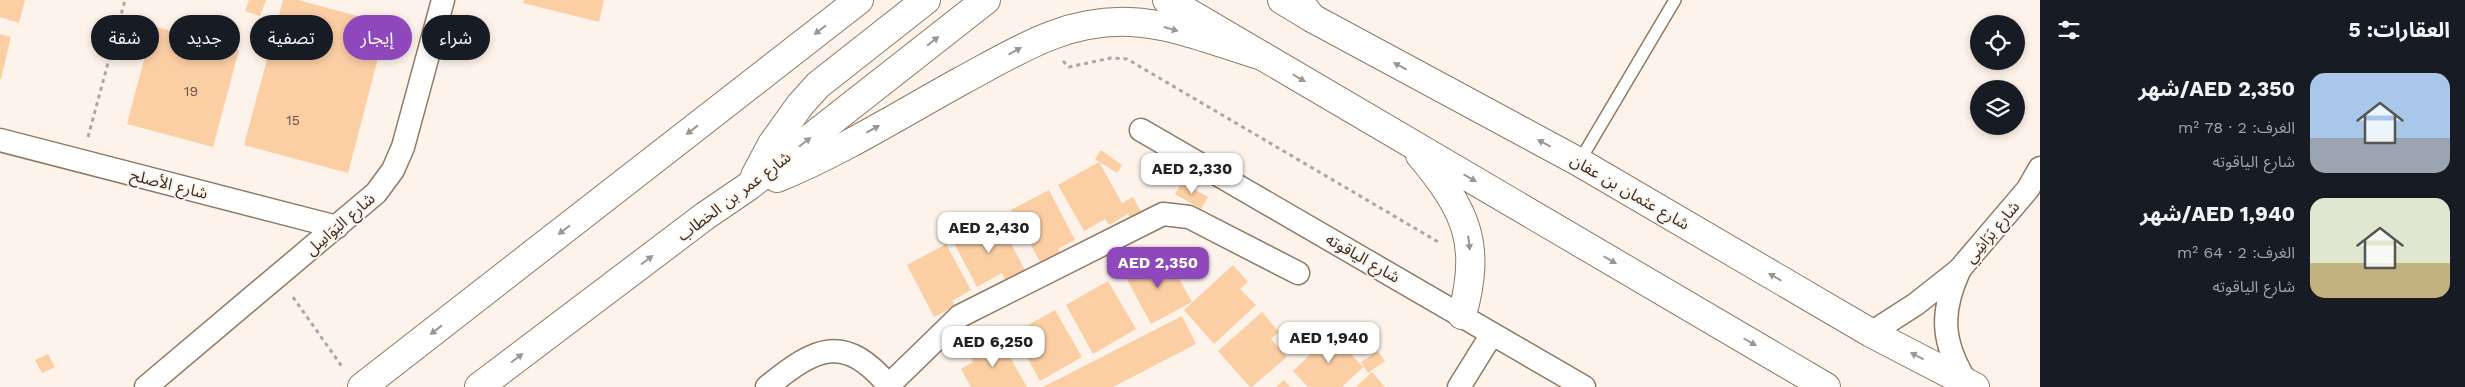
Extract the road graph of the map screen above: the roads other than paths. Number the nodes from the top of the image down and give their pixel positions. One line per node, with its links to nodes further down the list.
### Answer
1 (443, 0): 16 (street, شارع البَوَاسِل)
2 (859, 0): 22 (main road, one-way to 22)
3 (926, 0): 15 (main road)
4 (986, 0): 15 (main road, شارع عمر بن الخطاب, one-way to 4)
5 (1167, 0): 9 (main road)
6 (1282, 0): 8 (main road, شارع عثمان بن عفان)
7 (1672, 2): 13 (lane)
8 (1305, 9): 13 (main road, شارع عثمان بن عفان, one-way to 8)
9 (1262, 56): 12 (main road, one-way to 12); 15 (main road, one-way to 9)
10 (1141, 130): 19 (street, شارع الياقوته)
11 (0, 140): 16 (street, شارع الأصلح)
12 (1409, 143): 19 (main road, one-way to 19); 30 (main road, one-way to 30)
13 (1579, 162): 20 (main road, شارع عثمان بن عفان, one-way to 13)
14 (2040, 168): 17 (street, شارع بَرَاشِي)
15 (749, 186): 26 (main road, شارع عمر بن الخطاب, one-way to 15)
16 (337, 227): 25 (street, شارع البَوَاسِل)
17 (1959, 270): 20 (street, شارع بَرَاشِي); 23 (street, شارع بَرَاشِي)
18 (1298, 273): 24 (street)
19 (1462, 315): 21 (street, شارع الياقوته)
20 (1871, 333): 23 (main road, شارع عثمان بن عفان, one-way to 20)
21 (1492, 334): 28 (street); 29 (street, شارع الياقوته)
22 (354, 379)
23 (1970, 384)
24 (890, 386): 27 (street)
25 (146, 387)
26 (478, 387)
27 (767, 387)
28 (1459, 387)
29 (1584, 387)
30 (1826, 387)

